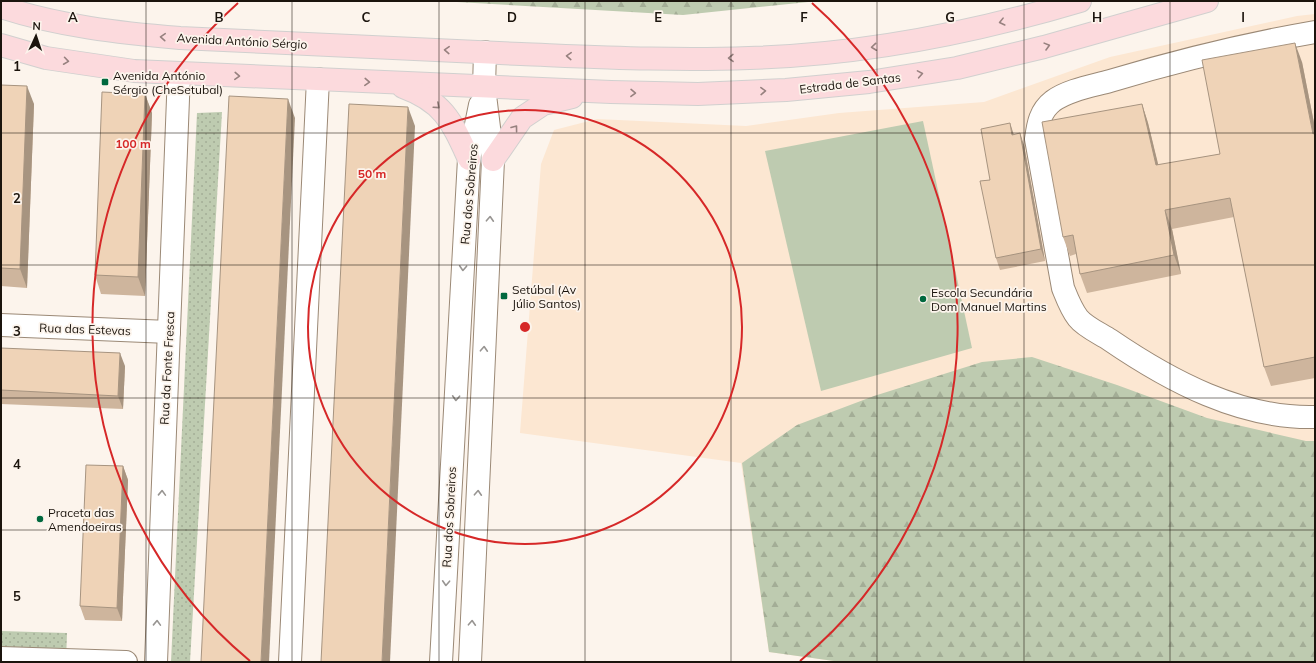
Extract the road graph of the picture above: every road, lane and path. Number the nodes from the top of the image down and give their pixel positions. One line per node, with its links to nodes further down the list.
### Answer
1 (1080, 1): 6 (main road, one-way to 6)
2 (1207, 1): 11 (main road, Estrada de Santas, one-way to 2)
3 (1, 7): 6 (main road, Avenida António Sérgio, one-way to 3)
4 (1315, 32): 16 (street)
5 (1, 45): 7 (main road, one-way to 7)
6 (486, 52): 10 (street)
7 (179, 73): 8 (main road, one-way to 8); 15 (street, Rua da Fonte Fresca)
8 (318, 79): 9 (main road, one-way to 9); 20 (street)
9 (390, 83): 10 (main road); 12 (main road, one-way to 12)
10 (484, 87): 11 (main road, Estrada de Santas); 12 (street, Rua dos Sobreiros); 13 (street, Rua dos Sobreiros)
11 (594, 92): 13 (main road, one-way to 11)
12 (469, 159): 21 (street, Rua dos Sobreiros, one-way to 21)
13 (493, 160): 22 (street, Rua dos Sobreiros, one-way to 13)
14 (1, 325): 15 (street, Rua das Estevas)
15 (169, 332): 19 (street, Rua da Fonte Fresca, one-way to 15)
16 (1315, 417)
17 (1, 658): 18 (street)
18 (126, 662)
19 (156, 662)
20 (290, 662)
21 (441, 662)
22 (470, 662)

